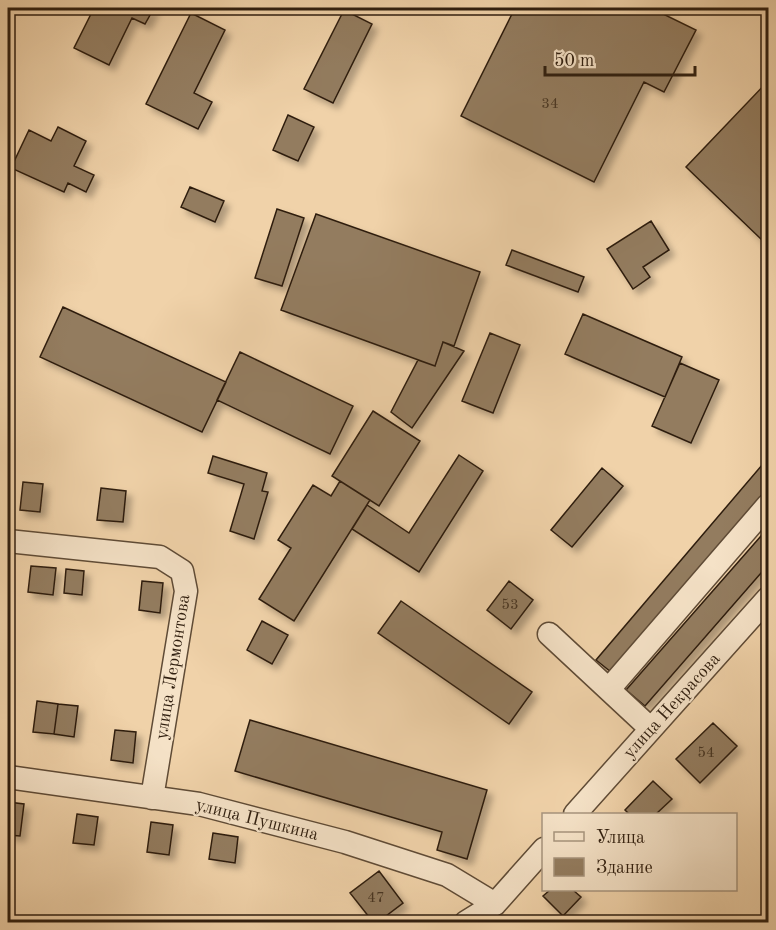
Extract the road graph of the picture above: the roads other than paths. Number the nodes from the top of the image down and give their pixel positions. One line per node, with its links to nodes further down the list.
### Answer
1 (768, 505): 5 (street)
2 (8, 541): 8 (street, улица Лермонтова)
3 (768, 598): 6 (street, улица Некрасова)
4 (549, 634): 5 (street)
5 (609, 689): 6 (street)
6 (651, 729): 9 (street, улица Некрасова)
7 (8, 777): 8 (street, улица Пушкина)
8 (152, 798): 11 (street, улица Пушкина)
9 (576, 813)
10 (542, 850): 11 (street)
11 (495, 904): 12 (street)
12 (466, 922)

